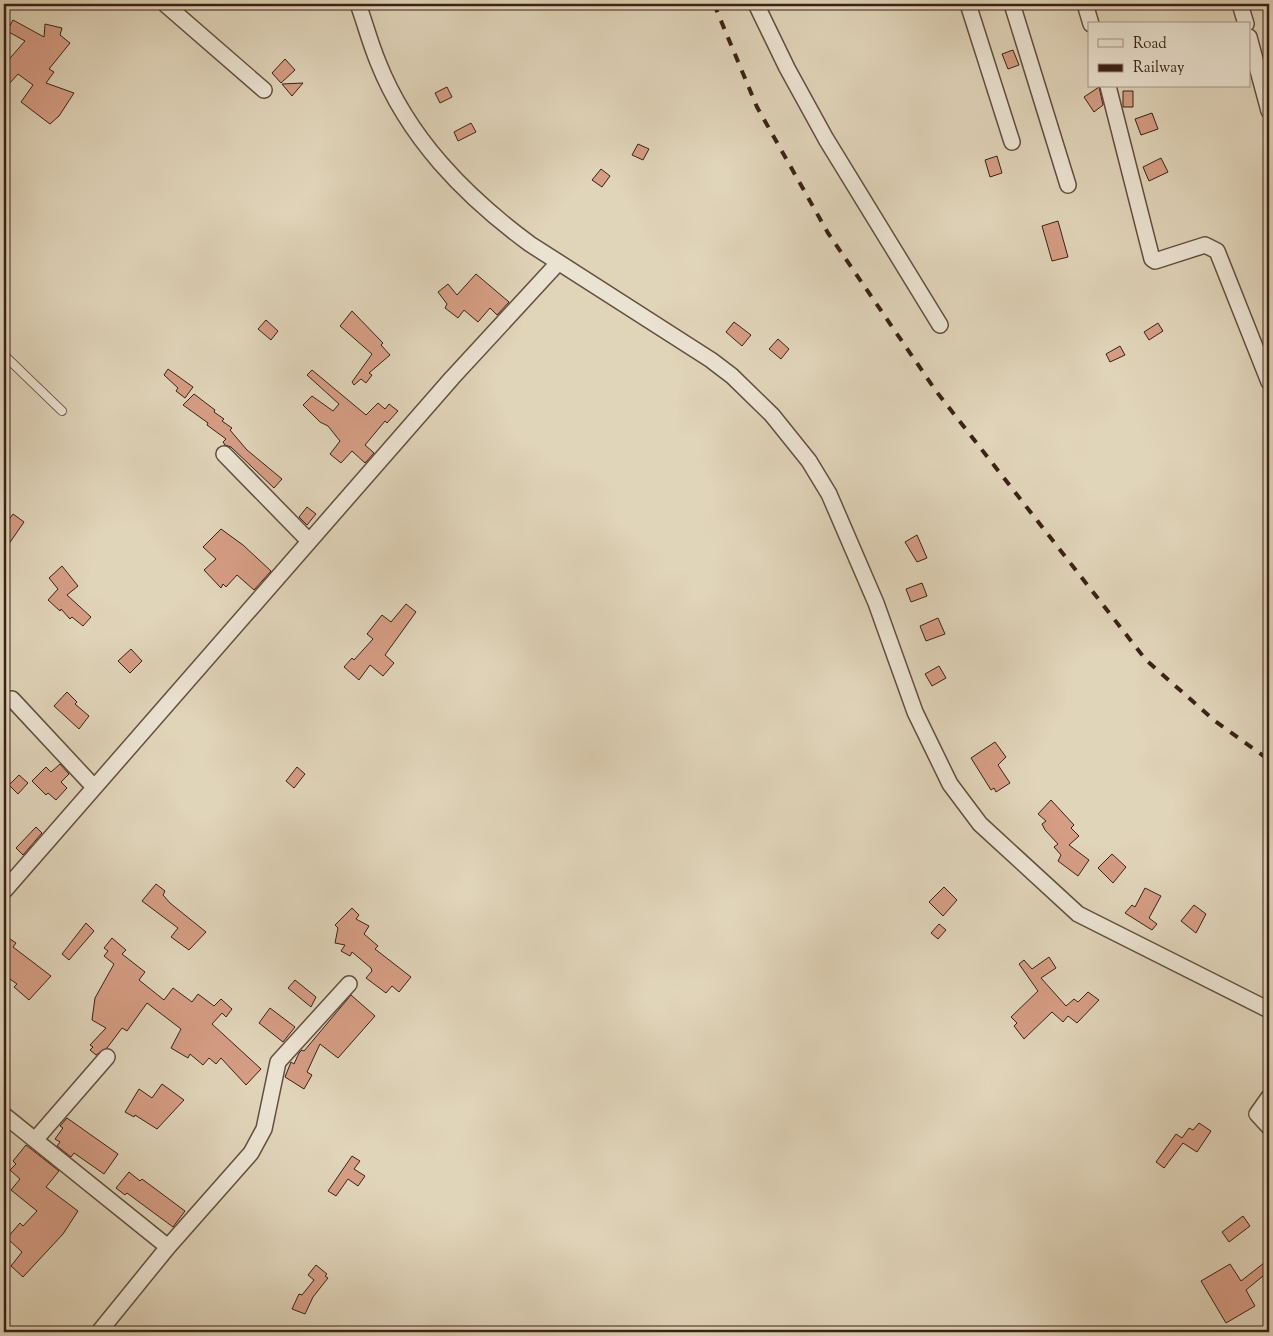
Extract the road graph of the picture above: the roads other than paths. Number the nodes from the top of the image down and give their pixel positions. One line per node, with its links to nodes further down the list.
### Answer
1 (165, 4): 12 (street)
2 (358, 4): 16 (street)
3 (756, 4): 17 (street)
4 (968, 4): 14 (street)
5 (1012, 4): 15 (street)
6 (1086, 4): 8 (street)
7 (1240, 4): 9 (street)
8 (1090, 22)
9 (1245, 22)
10 (1250, 41): 13 (street)
11 (1109, 88): 19 (street)
12 (264, 90)
13 (1269, 111)
14 (1012, 142)
15 (1068, 185)
16 (558, 263): 22 (street); 27 (street)
17 (940, 325)
18 (4, 356): 20 (lane)
19 (1269, 382)
20 (62, 411)
21 (224, 454): 22 (street)
22 (309, 541): 24 (street)
23 (12, 699): 24 (street)
24 (94, 787): 25 (street)
25 (4, 891)
26 (349, 984): 33 (street)
27 (1269, 1010)
28 (107, 1057): 32 (street)
29 (1269, 1098): 31 (street)
30 (4, 1115): 32 (street)
31 (1269, 1127)
32 (35, 1140): 33 (street)
33 (168, 1247): 34 (street)
34 (98, 1332)

